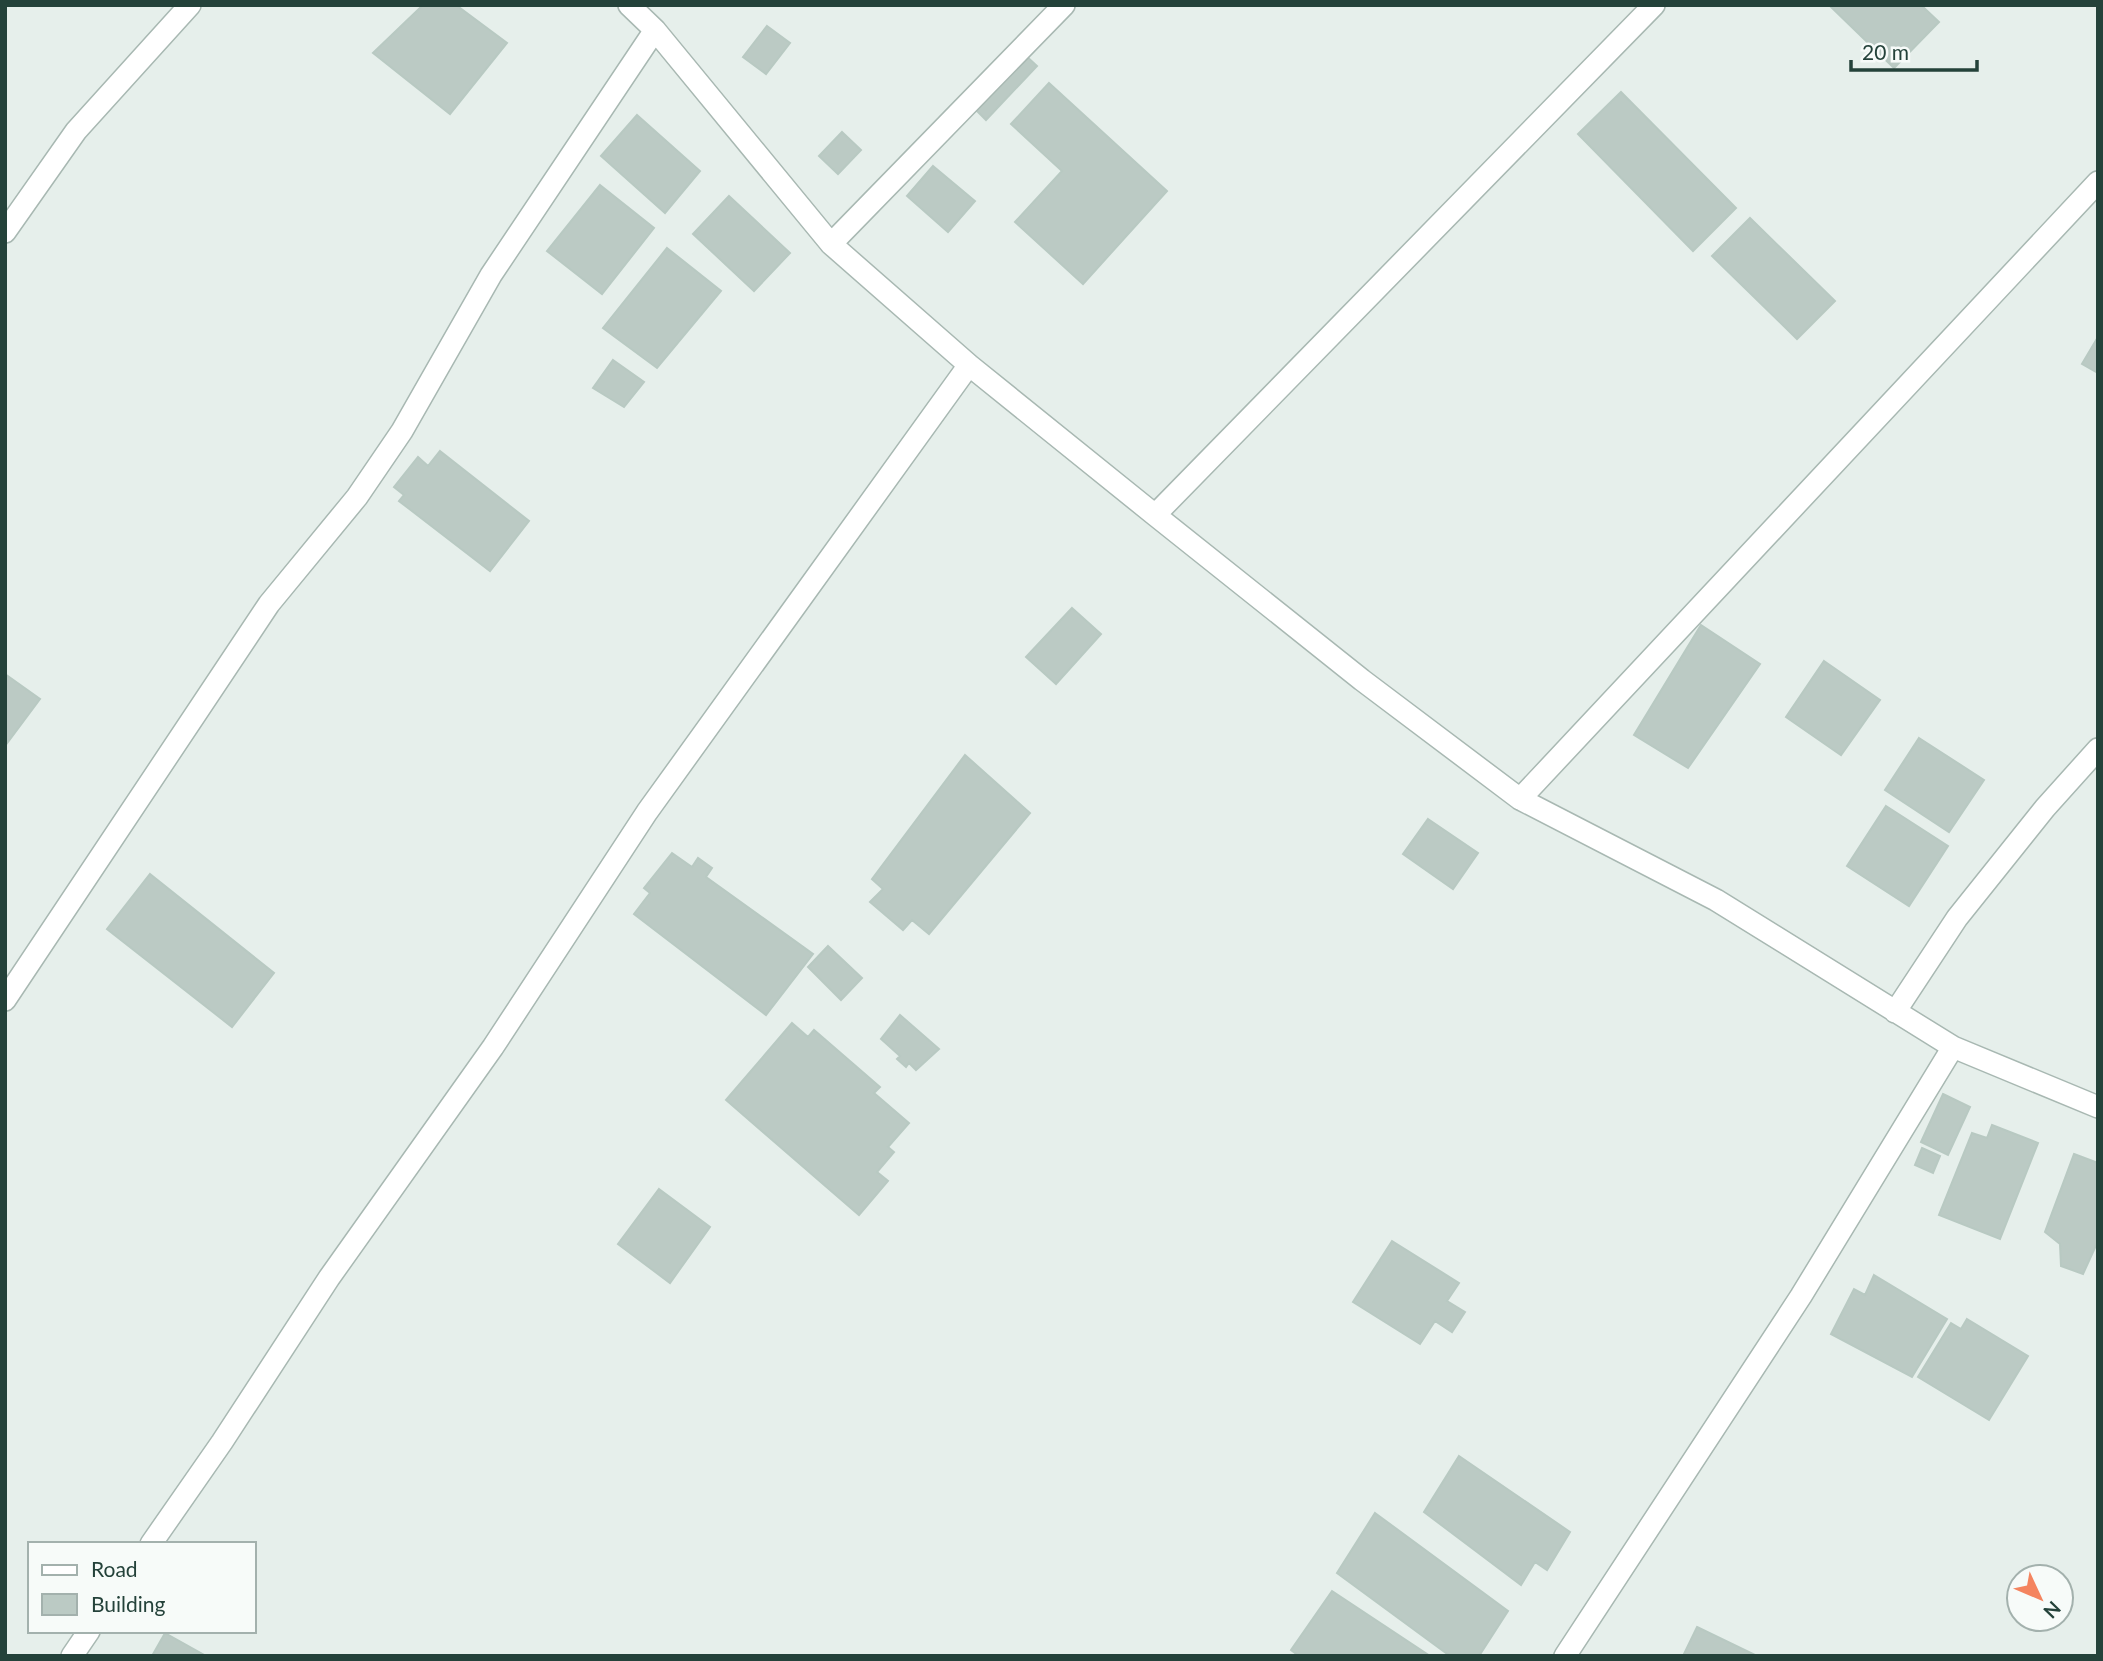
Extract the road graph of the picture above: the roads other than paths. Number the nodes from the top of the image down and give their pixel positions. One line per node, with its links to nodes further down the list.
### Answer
1 (190, 5): 7 (street)
2 (629, 5): 5 (street)
3 (1064, 5): 8 (street)
4 (1654, 5): 10 (street)
5 (656, 30): 8 (street); 13 (street)
6 (2098, 182): 12 (street)
7 (5, 232)
8 (831, 244): 9 (street)
9 (970, 365): 10 (street); 17 (street)
10 (1155, 515): 12 (street)
11 (2098, 749): 14 (street)
12 (1520, 799): 14 (street)
13 (5, 1000)
14 (1895, 1012): 15 (street)
15 (1953, 1047): 16 (street); 20 (street)
16 (2098, 1107)
17 (152, 1542)
18 (88, 1633): 19 (street)
19 (72, 1656)
20 (1565, 1656)

